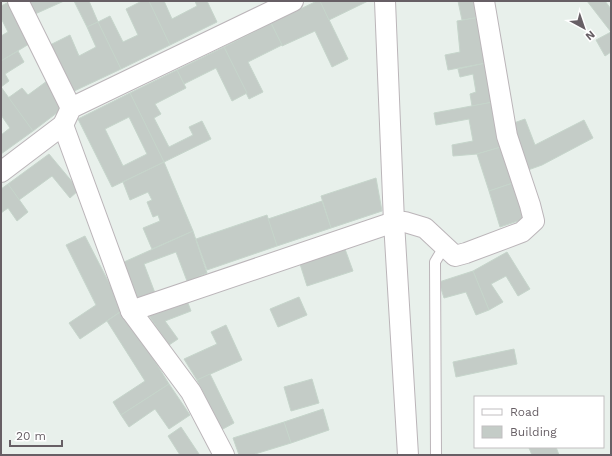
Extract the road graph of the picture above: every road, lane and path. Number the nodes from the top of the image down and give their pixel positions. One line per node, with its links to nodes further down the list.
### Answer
1 (18, 1): 5 (street)
2 (293, 1): 5 (street)
3 (385, 1): 7 (street)
4 (484, 1): 8 (street)
5 (67, 117): 6 (street); 9 (street)
6 (1, 172)
7 (394, 222): 8 (street); 9 (street); 11 (street)
8 (444, 247): 12 (lane)
9 (130, 311): 10 (street)
10 (224, 455)
11 (408, 455)
12 (436, 455)

